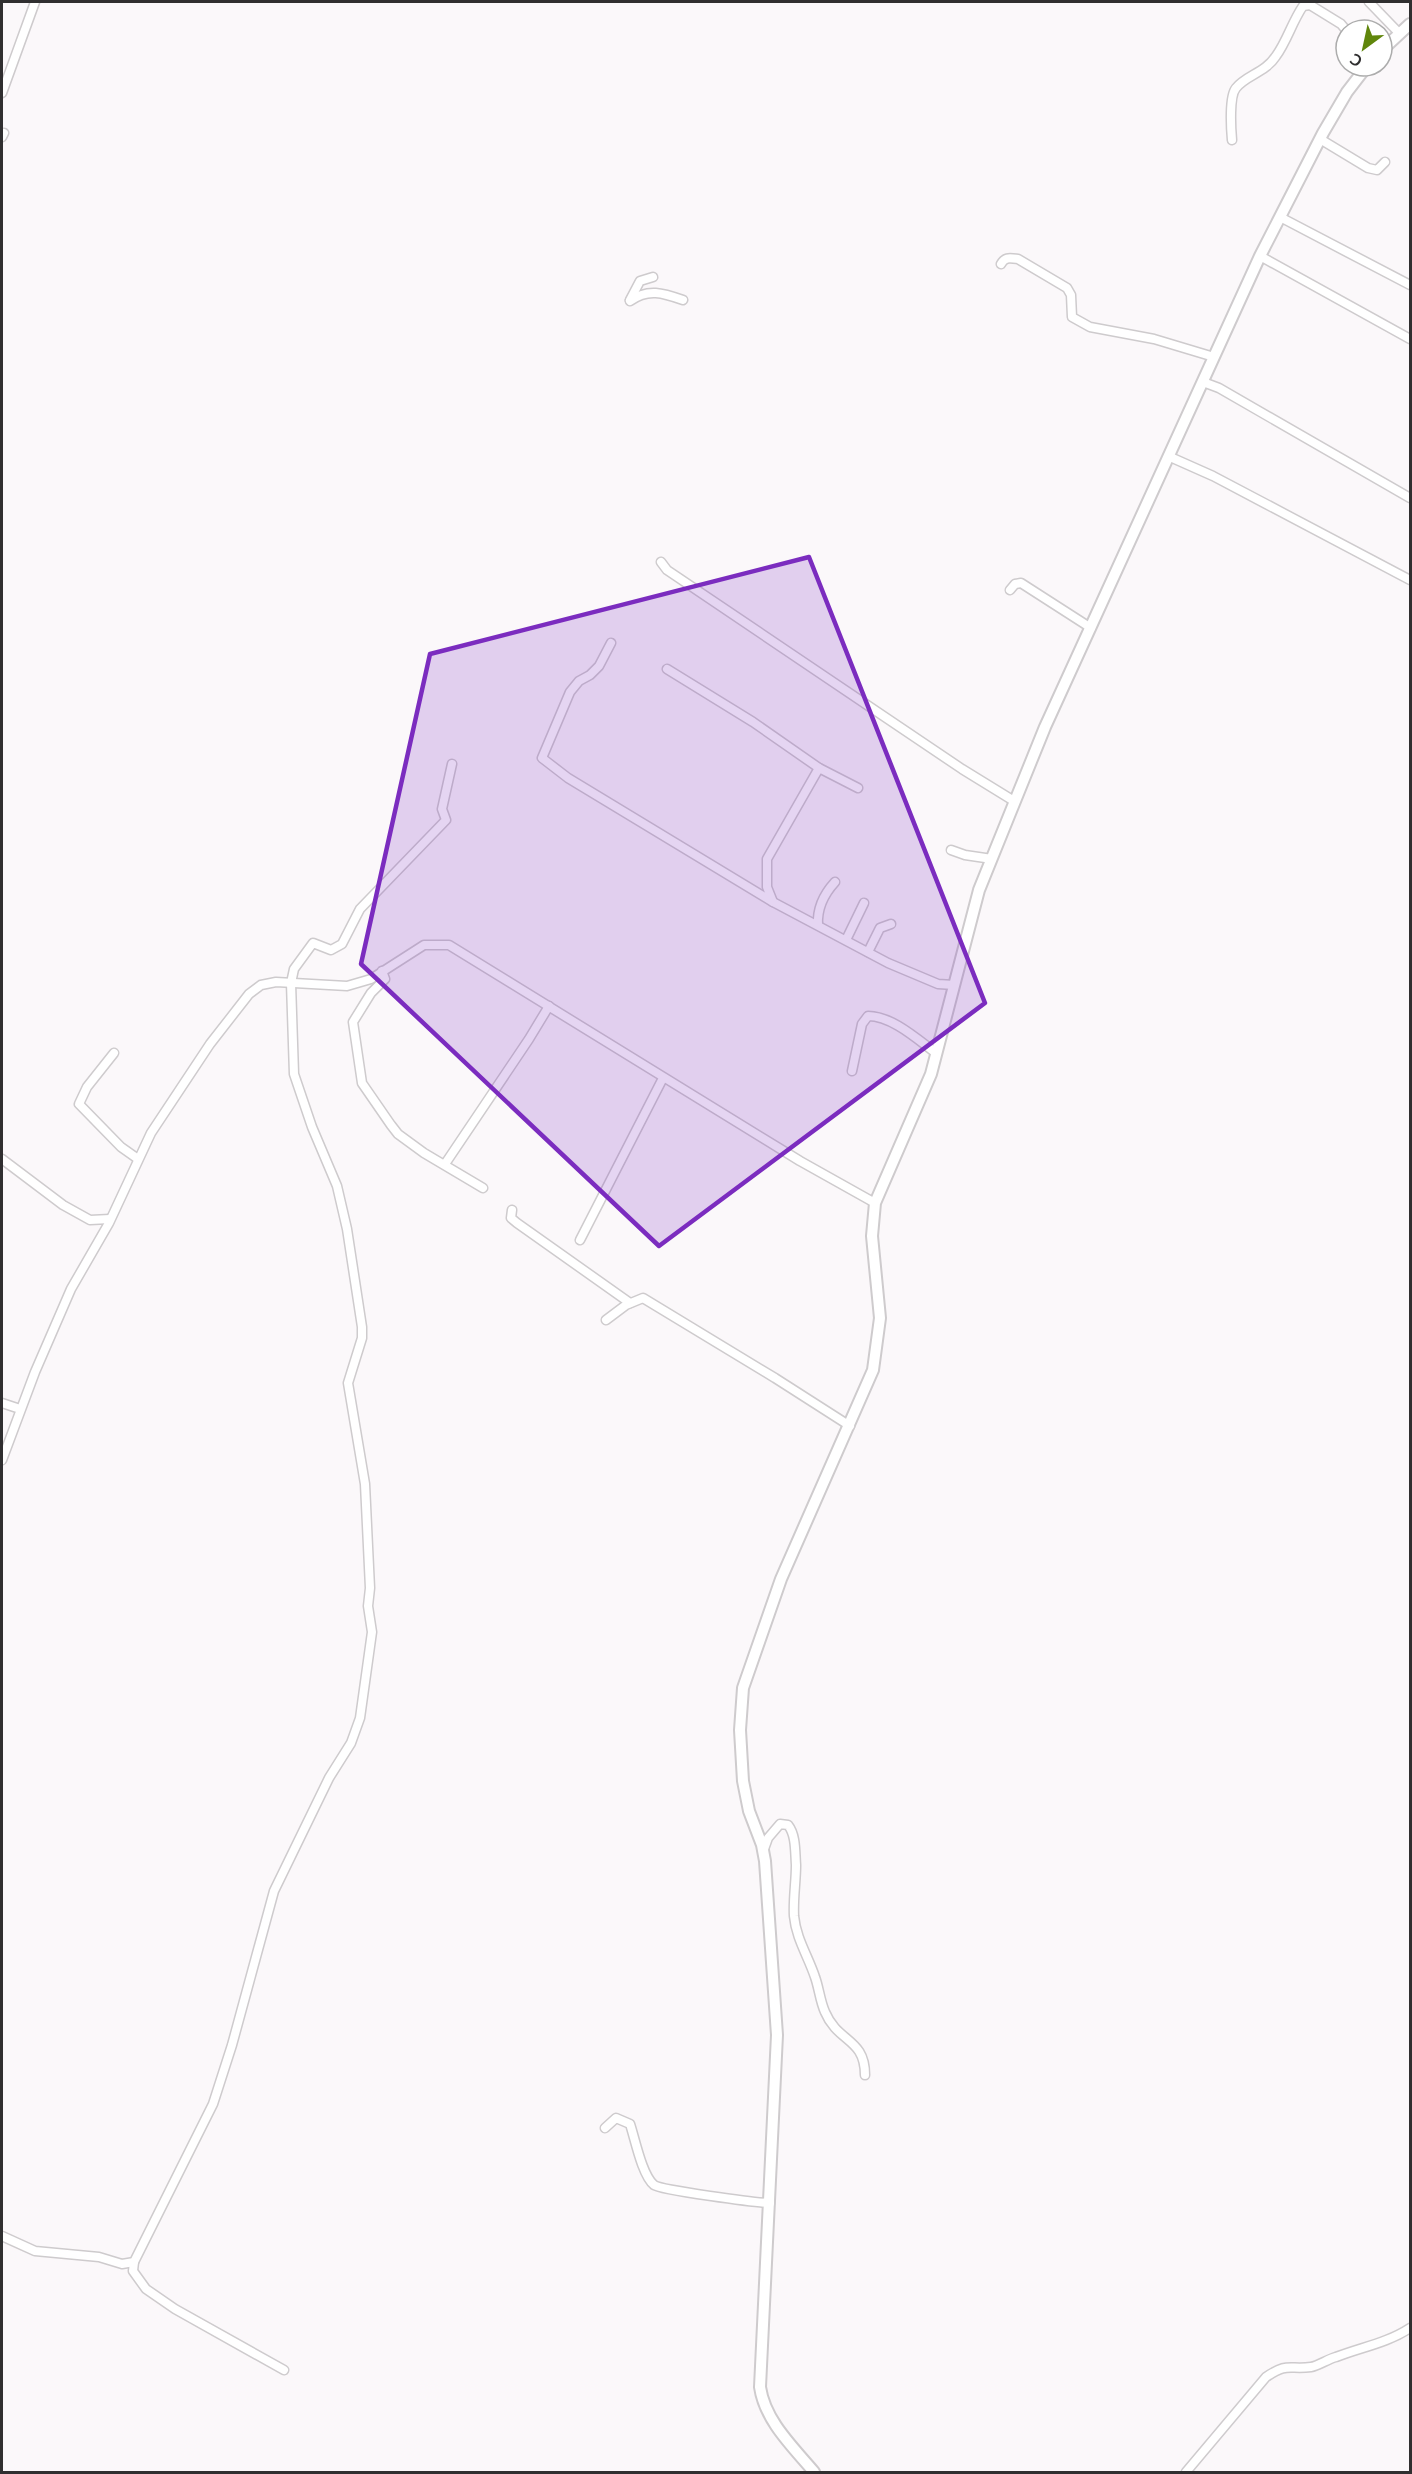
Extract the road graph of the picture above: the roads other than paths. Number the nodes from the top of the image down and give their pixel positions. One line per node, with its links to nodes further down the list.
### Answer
1 (35, 2): 9 (street)
2 (1369, 2): 6 (street)
3 (1307, 3): 4 (street); 11 (street)
4 (1334, 20)
5 (1410, 24): 6 (street)
6 (1399, 33): 7 (street)
7 (1394, 38)
8 (1358, 78): 10 (street)
9 (2, 93)
10 (1320, 139): 12 (street); 13 (street)
11 (1232, 140)
12 (1385, 162)
13 (1280, 217): 14 (street); 17 (street)
14 (1260, 256): 19 (street); 20 (street)
15 (1001, 264): 20 (street)
16 (653, 277): 18 (street)
17 (1410, 285)
18 (683, 300)
19 (1410, 339)
20 (1214, 357): 21 (street)
21 (1203, 382): 22 (street); 23 (street)
22 (1168, 456): 25 (street); 27 (street)
23 (1410, 498)
24 (661, 562): 33 (street)
25 (1410, 580)
26 (1010, 590): 27 (street)
27 (1091, 628): 33 (street)
28 (611, 643): 37 (street)
29 (667, 669): 31 (street)
30 (452, 764): 44 (street)
31 (819, 768): 32 (street); 37 (street)
32 (858, 789)
33 (1014, 801): 35 (street)
34 (951, 850): 35 (street)
35 (992, 859): 45 (street)
36 (835, 882): 40 (street)
37 (773, 902): 40 (street)
38 (864, 903): 41 (street)
39 (891, 924): 42 (street)
40 (818, 925): 41 (street)
41 (846, 940): 42 (street)
42 (868, 952): 45 (street)
43 (382, 971): 44 (street); 46 (street); 53 (street)
44 (291, 983): 52 (street); 70 (street)
45 (954, 985): 48 (street)
46 (549, 1006): 50 (street); 53 (street)
47 (114, 1053): 52 (street)
48 (936, 1053): 49 (street); 55 (street)
49 (852, 1071)
50 (663, 1078): 55 (street); 58 (street)
51 (2, 1159): 57 (street)
52 (138, 1159): 57 (street)
53 (445, 1164): 54 (street)
54 (483, 1188)
55 (875, 1203): 63 (street)
56 (512, 1210): 59 (street)
57 (110, 1219): 62 (street)
58 (580, 1240)
59 (630, 1303): 60 (street); 63 (street)
60 (606, 1320)
61 (2, 1403): 62 (street)
62 (20, 1409): 64 (street)
63 (850, 1426): 65 (street)
64 (2, 1460)
65 (763, 1852): 66 (street); 68 (street)
66 (865, 2075)
67 (605, 2128): 68 (street)
68 (770, 2203): 73 (street)
69 (2, 2236): 70 (street)
70 (134, 2262): 72 (street)
71 (1410, 2328): 74 (street)
72 (284, 2370)
73 (814, 2472)
74 (1186, 2472)

